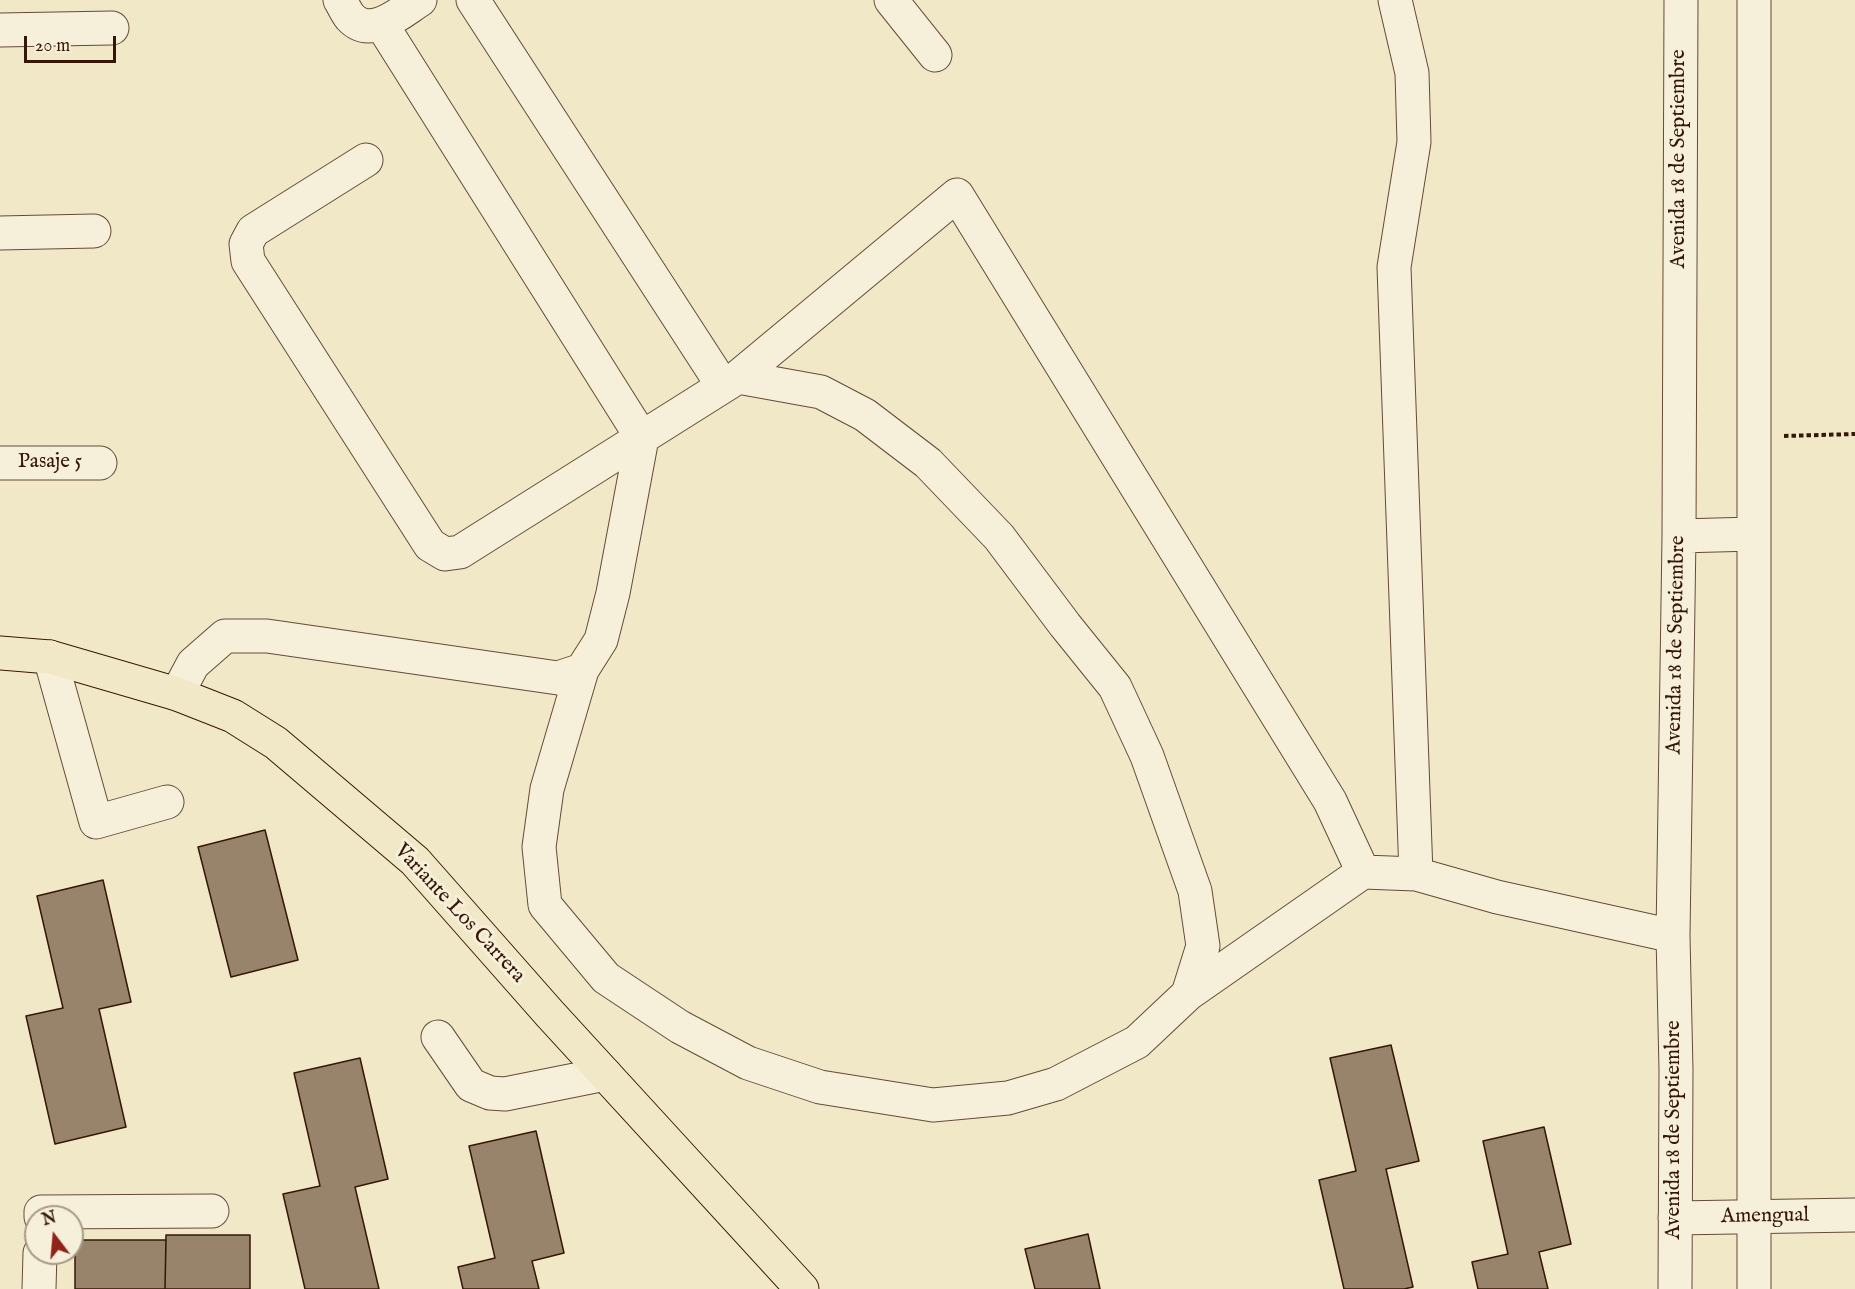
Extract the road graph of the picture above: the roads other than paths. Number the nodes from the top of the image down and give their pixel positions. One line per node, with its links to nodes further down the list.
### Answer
1 (340, 0): 8 (street)
2 (420, 0): 8 (street)
3 (473, 0): 15 (street)
4 (891, 0): 11 (street)
5 (1395, 0): 27 (street)
6 (1681, 0): 20 (street, Avenida 18 de Septiembre)
7 (1754, 0): 19 (street)
8 (381, 25): 16 (street)
9 (112, 28): 10 (street)
10 (0, 30)
11 (935, 55)
12 (366, 160): 16 (street)
13 (94, 231): 14 (street)
14 (0, 233)
15 (730, 381): 16 (street); 26 (street); 29 (street)
16 (642, 438): 23 (street)
17 (0, 463): 18 (street, Pasaje 5)
18 (100, 463)
19 (1754, 534): 20 (street); 36 (street)
20 (1679, 536): 28 (street, Avenida 18 de Septiembre)
21 (0, 653): 22 (main road, Variante Los Carrera)
22 (50, 657): 24 (main road, Variante Los Carrera); 25 (street)
23 (582, 670): 24 (street); 29 (street)
24 (177, 694): 31 (main road, Variante Los Carrera)
25 (167, 802)
26 (1363, 872): 27 (street); 29 (street)
27 (1416, 874): 28 (street)
28 (1672, 936): 35 (street, Avenida 18 de Septiembre)
29 (1188, 994)
30 (438, 1037): 31 (street)
31 (605, 1074): 39 (main road, Variante Los Carrera)
32 (212, 1211): 33 (street)
33 (84, 1212)
34 (1855, 1215): 36 (street, Amengual)
35 (1675, 1218): 36 (street, Amengual); 40 (street, Avenida 18 de Septiembre)
36 (1754, 1218): 41 (street)
37 (40, 1265): 38 (street)
38 (39, 1289)
39 (802, 1289)
40 (1675, 1289)
41 (1754, 1289)

